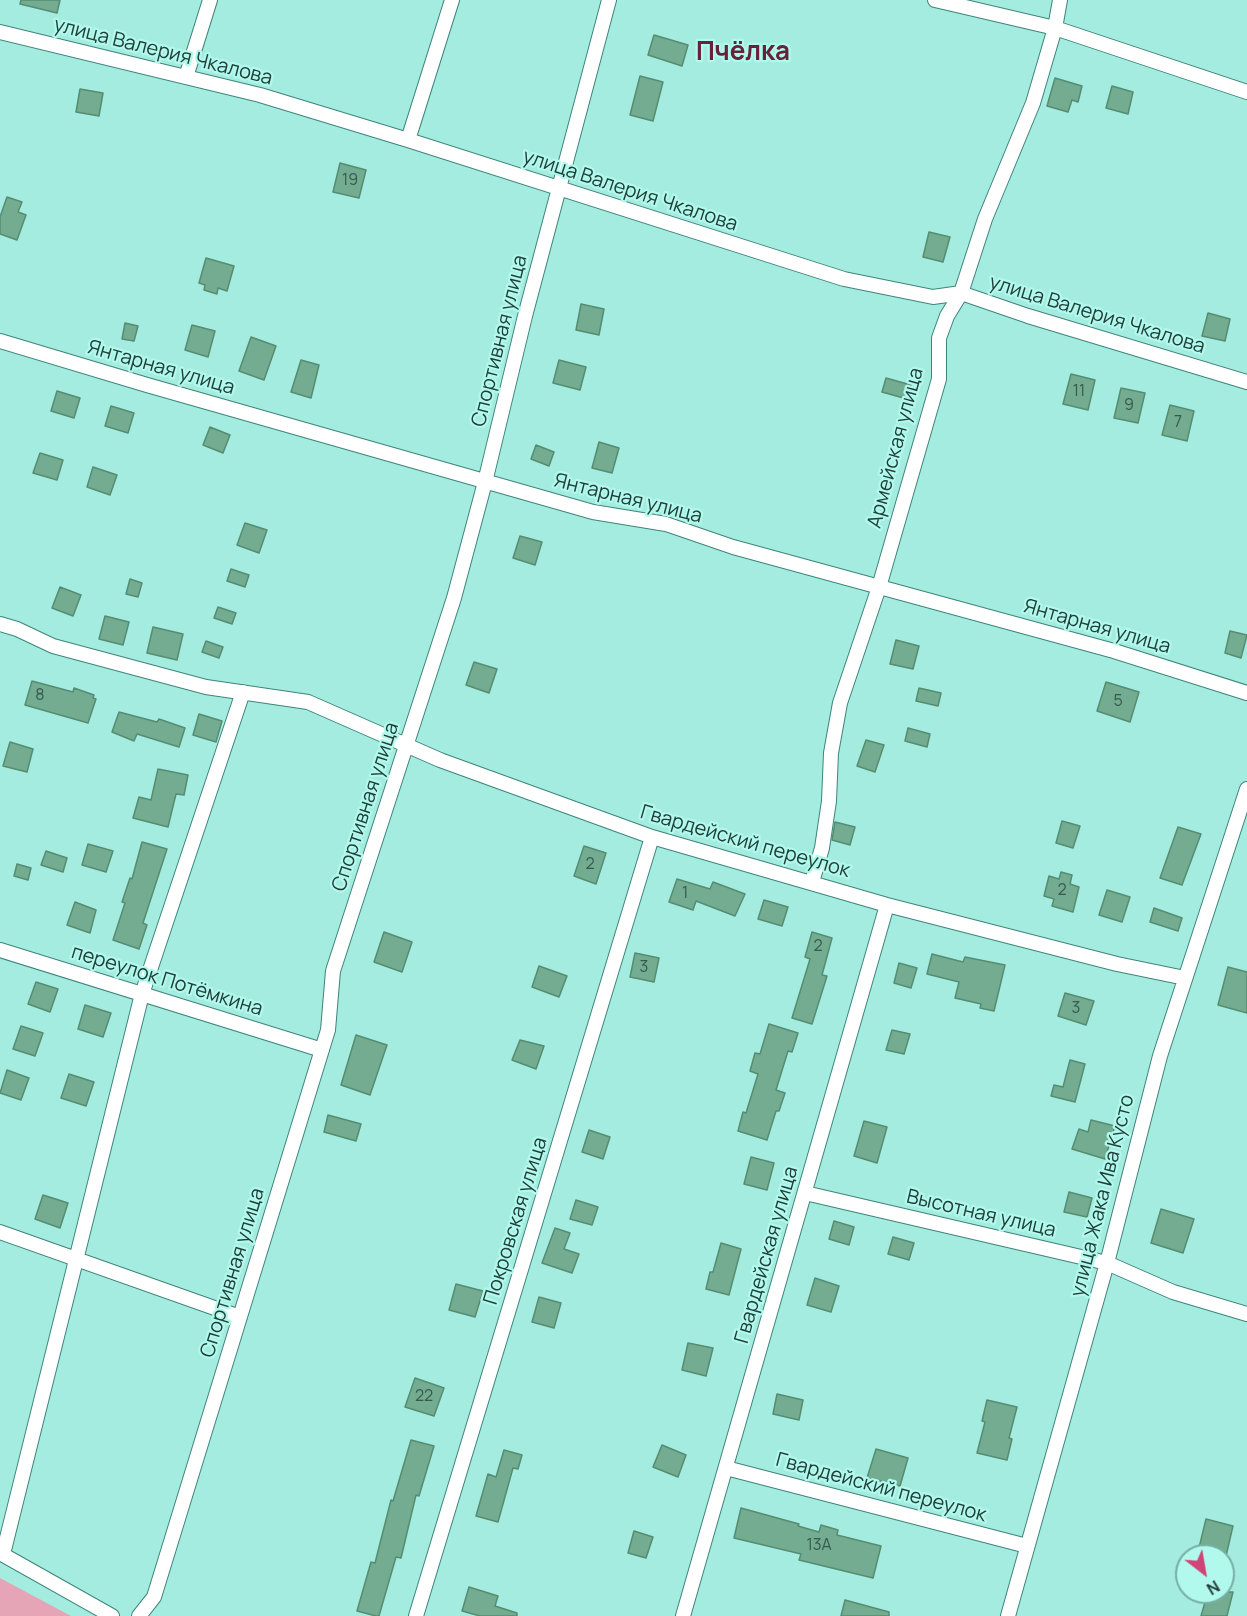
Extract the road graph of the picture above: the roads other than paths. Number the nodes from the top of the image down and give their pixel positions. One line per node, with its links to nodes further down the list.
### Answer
1 (210, 0): 8 (street)
2 (452, 0): 10 (street)
3 (609, 0): 11 (street, Спортивная улица)
4 (935, 0): 6 (street)
5 (1060, 0): 6 (street, Армейская улица)
6 (1054, 28): 9 (street); 12 (street, Армейская улица)
7 (0, 32): 8 (street, улица Валерия Чкалова)
8 (186, 77): 10 (street, улица Валерия Чкалова)
9 (1247, 92)
10 (408, 140): 11 (street, улица Валерия Чкалова)
11 (559, 188): 12 (street, улица Валерия Чкалова); 15 (street, Спортивная улица)
12 (961, 293): 14 (street, улица Валерия Чкалова); 16 (street, Армейская улица)
13 (0, 341): 15 (street, Янтарная улица)
14 (1247, 382)
15 (485, 482): 16 (street, Янтарная улица); 20 (street, Спортивная улица)
16 (879, 587): 19 (street, Янтарная улица); 23 (street, Армейская улица)
17 (0, 624): 18 (street, Гвардейский переулок)
18 (243, 692): 20 (street, Гвардейский переулок); 27 (street)
19 (1247, 693)
20 (406, 746): 22 (street, Гвардейский переулок); 28 (street, Спортивная улица)
21 (1247, 789): 26 (street, улица Жака Ива Кусто)
22 (652, 837): 23 (street, Гвардейский переулок); 40 (street, Покровская улица)
23 (812, 882): 24 (street, Гвардейский переулок)
24 (887, 905): 26 (street, Гвардейский переулок); 29 (street, Гвардейская улица)
25 (0, 950): 27 (street, переулок Потёмкина)
26 (1185, 978): 32 (street, улица Жака Ива Кусто)
27 (142, 994): 28 (street, переулок Потёмкина); 31 (street)
28 (322, 1050): 34 (street, Спортивная улица)
29 (805, 1193): 32 (street, Высотная улица); 35 (street, Гвардейская улица)
30 (0, 1232): 31 (street)
31 (76, 1259): 34 (street); 37 (street)
32 (1107, 1263): 33 (street, Высотная улица); 36 (street, улица Жака Ива Кусто)
33 (1247, 1314)
34 (240, 1317): 39 (street, Спортивная улица)
35 (726, 1468): 36 (street, Гвардейский переулок); 41 (street, Гвардейская улица)
36 (1027, 1546): 42 (street, улица Жака Ива Кусто)
37 (1, 1554): 38 (street)
38 (112, 1616)
39 (139, 1616)
40 (416, 1616)
41 (683, 1616)
42 (1008, 1616)

